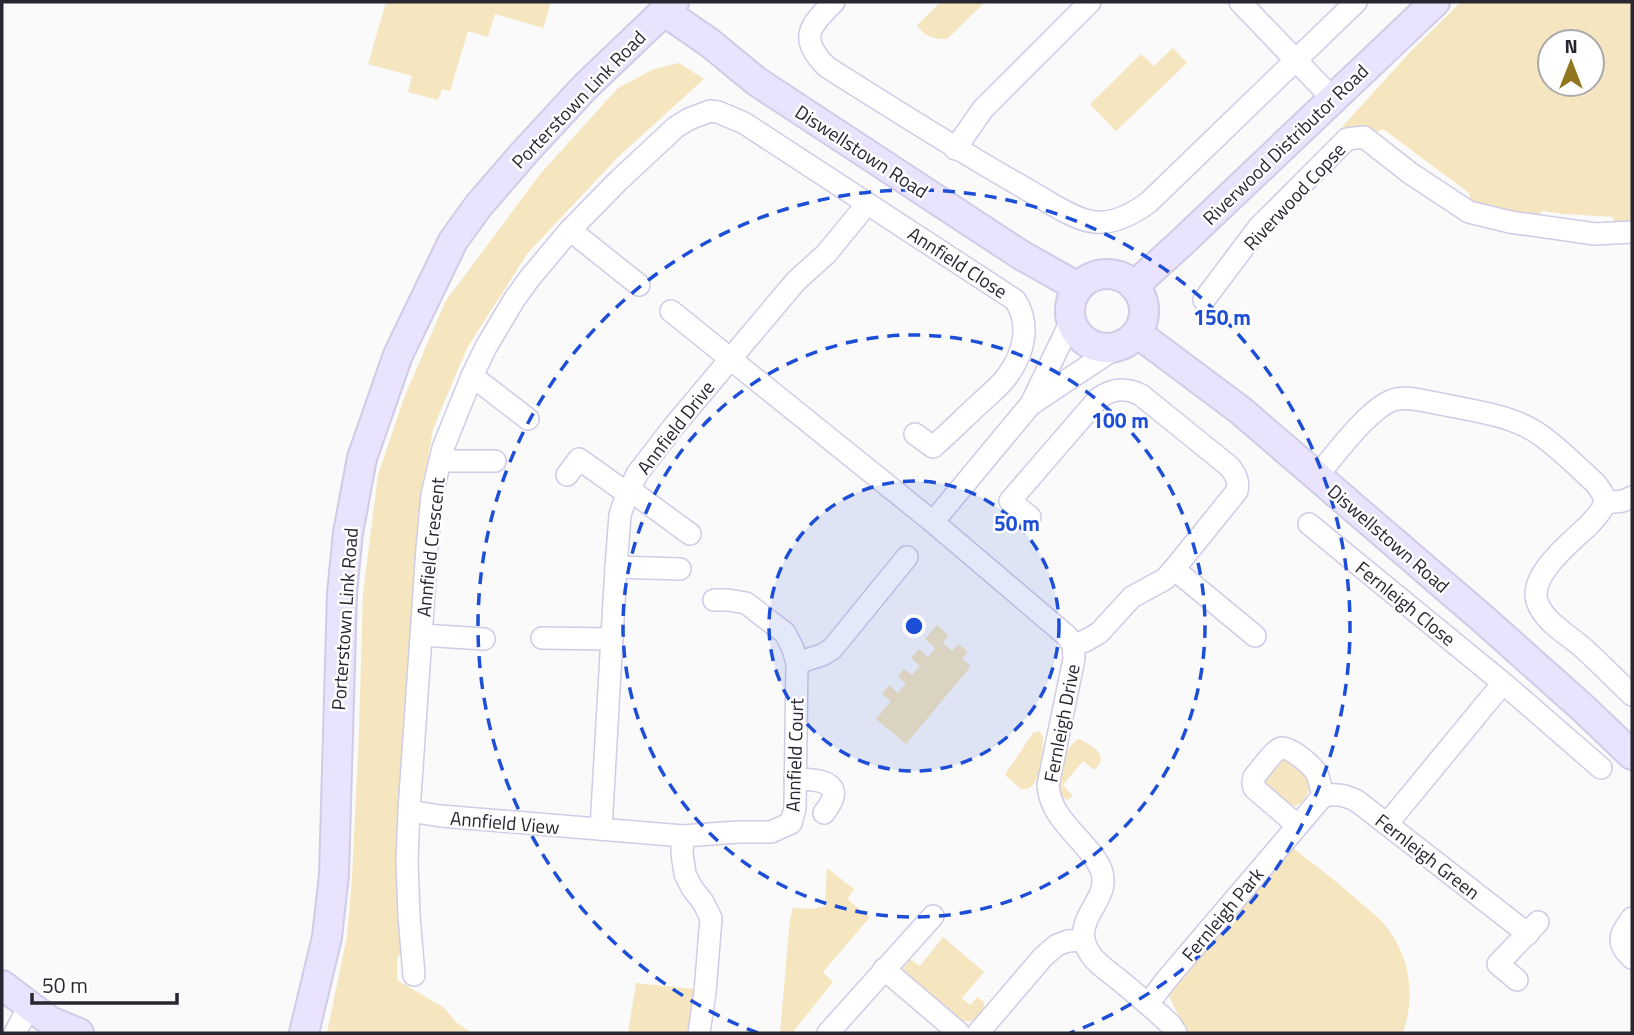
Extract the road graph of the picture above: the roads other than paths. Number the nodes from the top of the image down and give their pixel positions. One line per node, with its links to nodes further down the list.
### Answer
1 (834, 2): 9 (street)
2 (1090, 2): 9 (street)
3 (1240, 2): 7 (street)
4 (1356, 2): 7 (street)
5 (1435, 2): 8 (street, Riverwood Distributor Road)
6 (664, 5): 15 (street, Diswellstown Road); 72 (street, Porterstown Link Road)
7 (1289, 66): 8 (street); 9 (street)
8 (1333, 99): 14 (street, Riverwood Distributor Road)
9 (955, 149)
10 (867, 204): 11 (street, Annfield Crescent); 20 (street, Annfield Drive); 24 (street, Annfield Close)
11 (570, 230): 13 (street); 21 (street, Annfield Crescent)
12 (1632, 232): 16 (street, Riverwood Copse)
13 (639, 285)
14 (1134, 286): 15 (street); 19 (street)
15 (1077, 287): 18 (street)
16 (1204, 299)
17 (671, 311): 20 (street)
18 (1071, 321): 19 (street); 22 (street)
19 (1127, 340): 22 (street); 28 (street, Diswellstown Road)
20 (730, 359): 29 (street, Annfield Drive); 33 (street)
21 (472, 376): 23 (street); 25 (street, Annfield Crescent)
22 (1031, 404): 33 (street)
23 (528, 419)
24 (915, 433)
25 (440, 461): 26 (street); 41 (street, Annfield Crescent)
26 (495, 461)
27 (567, 475): 29 (street)
28 (1317, 476): 31 (street); 50 (street, Diswellstown Road)
29 (629, 492): 35 (street); 37 (street, Annfield Drive)
30 (1632, 497): 31 (street)
31 (1605, 502): 49 (street)
32 (1030, 517): 39 (street)
33 (933, 522): 46 (street)
34 (1308, 524): 48 (street, Fernleigh Close)
35 (690, 534)
36 (907, 557): 47 (street)
37 (616, 567): 38 (street); 45 (street, Annfield Drive)
38 (680, 569)
39 (1174, 569): 42 (street); 46 (street)
40 (714, 600): 47 (street, Annfield Court)
41 (422, 635): 44 (street); 54 (street, Annfield Crescent)
42 (1255, 636)
43 (542, 638): 45 (street)
44 (484, 639)
45 (612, 639): 58 (street, Annfield Drive)
46 (1073, 645): 62 (street, Fernleigh Drive)
47 (797, 663): 52 (street, Annfield Court)
48 (1503, 682): 51 (street, Fernleigh Close); 56 (street)
49 (1632, 695)
50 (1632, 755)
51 (1601, 768)
52 (795, 779): 55 (street); 59 (street, Annfield Court)
53 (1323, 796): 56 (street, Fernleigh Green); 57 (street, Fernleigh Park); 57 (street)
54 (409, 811): 58 (street, Annfield View); 65 (street, Annfield Crescent)
55 (824, 813)
56 (1387, 824): 66 (street, Fernleigh Green)
57 (1297, 825): 68 (street, Fernleigh Park)
58 (601, 830): 59 (street, Annfield Court)
59 (682, 836): 73 (street)
60 (933, 916): 64 (street)
61 (1632, 918): 63 (street)
62 (1084, 940): 68 (street); 76 (street)
63 (1632, 958)
64 (884, 969): 74 (street); 75 (street)
65 (414, 975)
66 (1517, 980)
67 (2, 985): 69 (street)
68 (1148, 1004): 77 (street)
69 (29, 1006): 70 (street); 71 (street)
70 (15, 1033)
71 (79, 1033)
72 (304, 1033)
73 (699, 1033)
74 (828, 1033)
75 (960, 1033)
76 (978, 1033)
77 (1176, 1033)

